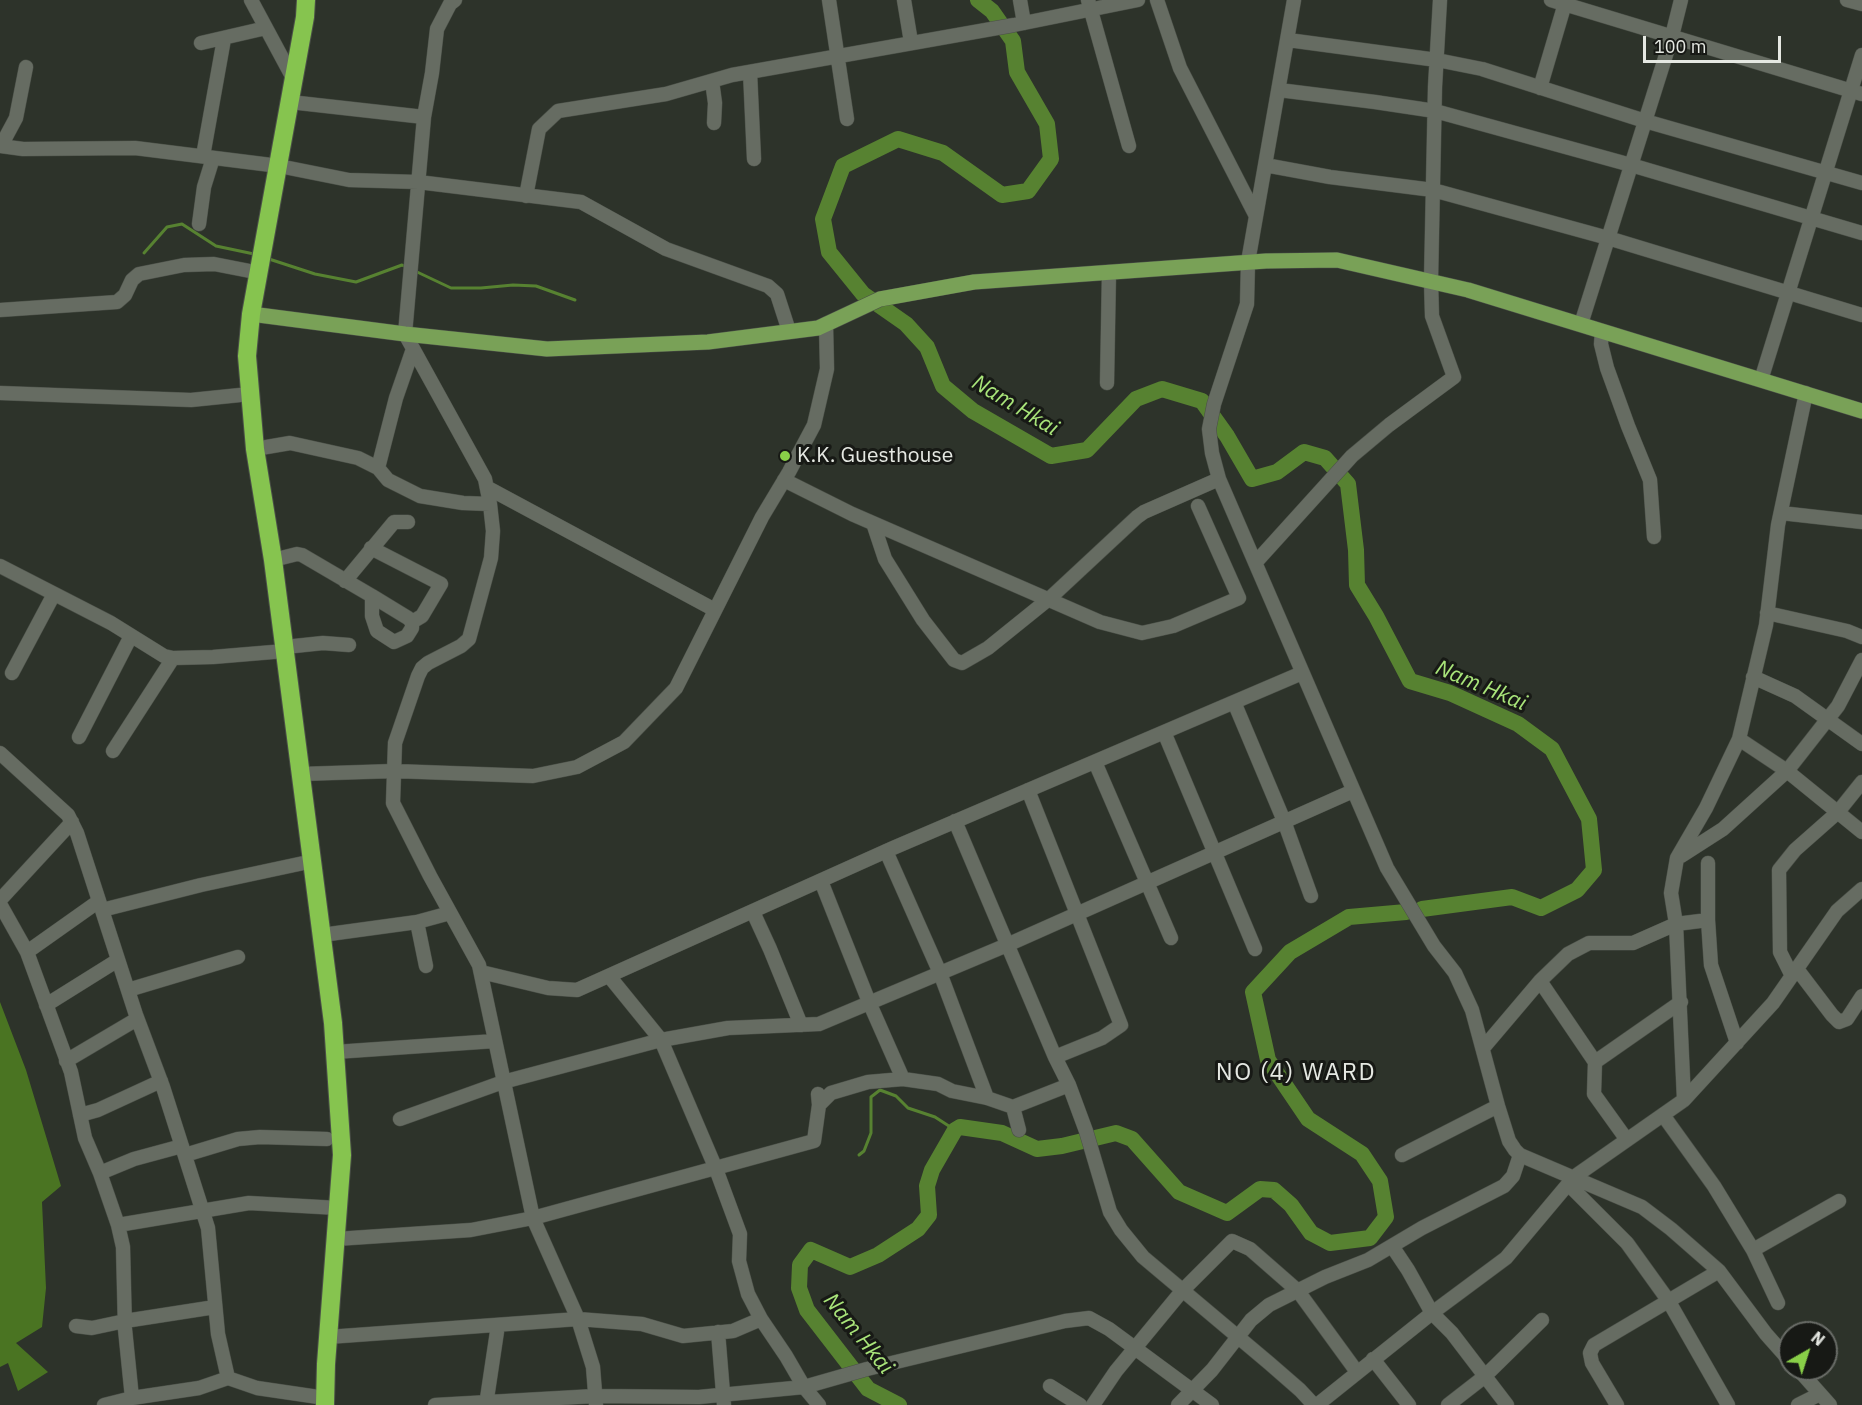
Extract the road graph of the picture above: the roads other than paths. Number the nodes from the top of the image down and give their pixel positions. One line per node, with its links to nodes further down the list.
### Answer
1 (251, 0): 18 (street)
2 (306, 0): 29 (highway)
3 (455, 0): 36 (street)
4 (829, 0): 25 (street)
5 (904, 0): 22 (street)
6 (1020, 0): 17 (street)
7 (1138, 0): 16 (street)
8 (1157, 0): 52 (street)
9 (1294, 0): 21 (street)
10 (1440, 0): 26 (street)
11 (1551, 0): 14 (street)
12 (1681, 0): 19 (street)
13 (1847, 0): 15 (street)
14 (1566, 2): 19 (street); 31 (street)
15 (1862, 4)
16 (1090, 5): 17 (street); 41 (street)
17 (1019, 24): 22 (street)
18 (266, 28): 20 (street); 29 (street)
19 (1672, 36): 33 (street); 38 (street)
20 (224, 39): 23 (street); 42 (street)
21 (1288, 40): 26 (street); 32 (street)
22 (911, 42): 25 (street)
23 (201, 43)
24 (1862, 55): 33 (street)
25 (837, 56): 28 (street); 37 (street)
26 (1437, 60): 31 (street); 35 (street)
27 (26, 67): 40 (street)
28 (750, 72): 30 (street); 43 (street)
29 (294, 80): 34 (highway)
30 (712, 81): 39 (street); 51 (street)
31 (1540, 88): 38 (street)
32 (1279, 90): 35 (street); 44 (street)
33 (1856, 92): 47 (street)
34 (290, 102): 36 (street); 46 (highway)
35 (1435, 111): 45 (street); 50 (street)
36 (423, 117): 48 (street)
37 (847, 119)
38 (1645, 121): 45 (street); 47 (street)
39 (714, 123)
40 (0, 146): 42 (street)
41 (1129, 146)
42 (208, 157): 46 (street); 54 (street)
43 (754, 159)
44 (1265, 165): 50 (street); 52 (street)
45 (1631, 165): 53 (street); 56 (street)
46 (279, 166): 48 (street); 59 (highway)
47 (1826, 172): 49 (street); 53 (street)
48 (418, 182): 51 (street); 69 (street)
49 (1862, 183)
50 (1433, 190): 56 (street); 60 (street)
51 (526, 196): 68 (street)
52 (1256, 216): 57 (street)
53 (1811, 218): 55 (street); 61 (street)
54 (200, 224)
55 (1862, 233)
56 (1608, 238): 61 (street); 66 (street)
57 (1248, 262): 58 (main road); 60 (main road); 79 (street)
58 (1109, 272): 65 (main road); 72 (street)
59 (260, 273): 62 (street); 63 (highway)
60 (1431, 281): 66 (main road); 91 (street)
61 (1788, 292): 64 (street); 71 (street)
62 (0, 310)
63 (251, 314): 69 (main road); 75 (highway)
64 (1862, 315)
65 (825, 324): 68 (main road); 80 (street)
66 (1581, 324): 67 (main road)
67 (1602, 331): 71 (main road); 88 (street)
68 (789, 332): 69 (main road)
69 (405, 334): 70 (street)
70 (413, 349): 78 (street); 81 (street)
71 (1761, 380): 74 (main road)
72 (1107, 383)
73 (0, 393): 75 (street)
74 (1806, 393): 76 (main road); 84 (street)
75 (250, 394): 77 (highway)
76 (1862, 411)
77 (255, 449): 78 (street); 90 (highway)
78 (378, 468): 82 (street)
79 (1219, 479): 91 (street); 96 (street)
80 (784, 480): 86 (street); 97 (street)
81 (488, 488): 82 (street); 97 (street)
82 (490, 504): 118 (street)
83 (1198, 506): 96 (street)
84 (1781, 513): 87 (street); 98 (street)
85 (408, 522): 89 (street)
86 (873, 522): 96 (street); 96 (street)
87 (1862, 522)
88 (1654, 537)
89 (371, 548): 93 (street); 99 (street)
90 (273, 560): 93 (street); 103 (highway)
91 (1256, 562): 107 (street)
92 (0, 566): 94 (street)
93 (345, 581): 95 (street)
94 (54, 594): 100 (street); 106 (street)
95 (372, 596): 99 (street); 99 (street)
96 (1050, 598)
97 (716, 610): 118 (street)
98 (1767, 613): 101 (street); 108 (street)
99 (412, 622)
100 (131, 636): 104 (street); 112 (street)
101 (1862, 637)
102 (349, 645): 103 (street)
103 (285, 649): 104 (street); 120 (highway)
104 (173, 658): 115 (street)
105 (1862, 660): 110 (street)
106 (12, 673)
107 (1302, 674): 109 (street); 123 (street)
108 (1753, 677): 110 (street); 113 (street)
109 (1234, 702): 111 (street); 126 (street)
110 (1827, 720): 114 (street); 119 (street)
111 (1164, 732): 117 (street); 130 (street)
112 (79, 737)
113 (1739, 739): 119 (street); 131 (street)
114 (1862, 744)
115 (113, 751)
116 (0, 753): 127 (street)
117 (1095, 762): 122 (street); 135 (street)
118 (394, 771): 120 (street); 141 (street)
119 (1787, 771): 124 (street); 131 (street)
120 (301, 774): 132 (highway)
121 (1862, 782): 124 (street)
122 (1028, 790): 125 (street); 142 (street)
123 (1353, 791): 126 (street); 169 (street)
124 (1838, 812): 128 (street); 155 (street)
125 (955, 821): 129 (street); 148 (street)
126 (1284, 821): 130 (street); 137 (street)
127 (72, 822): 138 (street); 139 (street)
128 (1862, 832)
129 (886, 851): 134 (street); 156 (street)
130 (1214, 853): 135 (street); 149 (street)
131 (1677, 858): 145 (street)
132 (313, 861): 139 (street); 146 (highway)
133 (1708, 863): 143 (street)
134 (820, 881): 140 (street); 161 (street)
135 (1146, 883): 142 (street); 147 (street)
136 (1862, 892): 155 (street)
137 (1311, 896)
138 (0, 902): 150 (street)
139 (100, 905): 150 (street); 152 (street)
140 (753, 912): 157 (street); 165 (street)
141 (450, 913): 144 (street); 154 (street)
142 (1076, 914): 148 (street); 171 (street)
143 (1708, 920): 145 (street); 168 (street)
144 (417, 922): 146 (street); 153 (street)
145 (1676, 924): 158 (street); 162 (street)
146 (322, 936): 170 (highway)
147 (1171, 938)
148 (1007, 945): 156 (street); 171 (street)
149 (1255, 949)
150 (27, 952): 163 (street)
151 (238, 957): 159 (street)
152 (118, 960): 159 (street); 163 (street)
153 (426, 966)
154 (481, 972): 157 (street); 167 (street)
155 (1795, 972): 160 (street); 168 (street)
156 (940, 973): 161 (street); 178 (street)
157 (609, 976): 166 (street)
158 (1540, 981): 169 (street); 173 (street)
159 (128, 990): 164 (street)
160 (1862, 996)
161 (869, 1002): 165 (street); 174 (street)
162 (1681, 1002): 173 (street); 179 (street)
163 (46, 1005): 172 (street)
164 (137, 1019): 172 (street); 175 (street)
165 (801, 1025): 166 (street)
166 (662, 1040): 176 (street); 191 (street)
167 (495, 1041): 170 (street); 176 (street)
168 (1737, 1043): 179 (street)
169 (1484, 1047): 180 (street)
170 (335, 1052): 195 (highway)
171 (1055, 1058): 177 (street)
172 (66, 1060): 182 (street)
173 (1595, 1062): 187 (street)
174 (903, 1079): 178 (street); 191 (street)
175 (161, 1082): 182 (street); 188 (street)
176 (503, 1082): 184 (street); 197 (street)
177 (1069, 1085): 181 (street); 204 (street)
178 (987, 1098): 181 (street)
179 (1684, 1100): 183 (street)
180 (1498, 1106): 189 (street); 190 (street)
181 (1014, 1107): 185 (street)
182 (80, 1115): 192 (street)
183 (1663, 1115): 187 (street); 201 (street)
184 (400, 1119)
185 (1019, 1131)
186 (327, 1139): 188 (street)
187 (1627, 1140): 193 (street)
188 (183, 1150): 192 (street); 196 (street)
189 (1402, 1155)
190 (1520, 1155): 193 (street); 200 (street)
191 (716, 1168): 197 (street); 210 (street)
192 (100, 1173): 198 (street)
193 (1571, 1180): 202 (street); 205 (street); 208 (street)
194 (1839, 1201): 201 (street)
195 (338, 1208): 196 (street); 199 (highway)
196 (202, 1209): 198 (street); 207 (street)
197 (533, 1218): 199 (street); 209 (street)
198 (118, 1225): 212 (street)
199 (336, 1239): 217 (highway)
200 (1392, 1246): 203 (street); 208 (street)
201 (1753, 1250): 206 (street)
202 (1719, 1271): 205 (street); 218 (street)
203 (1298, 1290): 204 (street); 216 (street); 221 (street)
204 (1182, 1291): 216 (street); 219 (street)
205 (1668, 1300): 245 (street); 246 (street)
206 (1778, 1304)
207 (215, 1307): 212 (street); 223 (street)
208 (1432, 1313): 220 (street); 222 (street)
209 (578, 1319): 213 (street); 215 (street); 230 (street)
210 (761, 1319): 215 (street); 226 (street)
211 (1542, 1320): 222 (street)
212 (125, 1321): 214 (street); 229 (street)
213 (498, 1325): 217 (street); 233 (street)
214 (76, 1326)
215 (718, 1332): 231 (street)
216 (1237, 1336): 227 (street); 241 (street)
217 (328, 1337): 232 (highway)
218 (1778, 1347)
219 (1135, 1348): 226 (street); 227 (street); 238 (street)
220 (1373, 1359): 221 (street); 242 (street)
221 (1357, 1372): 241 (street)
222 (1484, 1377): 243 (street); 244 (street)
223 (228, 1378): 229 (street); 232 (street)
224 (1809, 1381): 228 (street)
225 (1050, 1386): 237 (street)
226 (804, 1387): 231 (street); 236 (street)
227 (1192, 1390): 239 (street); 240 (street)
228 (1820, 1394): 247 (street); 248 (street)
229 (132, 1398): 234 (street)
230 (596, 1400): 231 (street); 233 (street)
231 (723, 1400)
232 (325, 1402)
233 (487, 1404): 235 (street)
234 (104, 1405)
235 (435, 1405)
236 (819, 1405)
237 (1080, 1405)
238 (1093, 1405)
239 (1178, 1405)
240 (1212, 1405)
241 (1315, 1405)
242 (1409, 1405)
243 (1448, 1405)
244 (1507, 1405)
245 (1617, 1405)
246 (1728, 1405)
247 (1798, 1405)
248 (1830, 1405)

